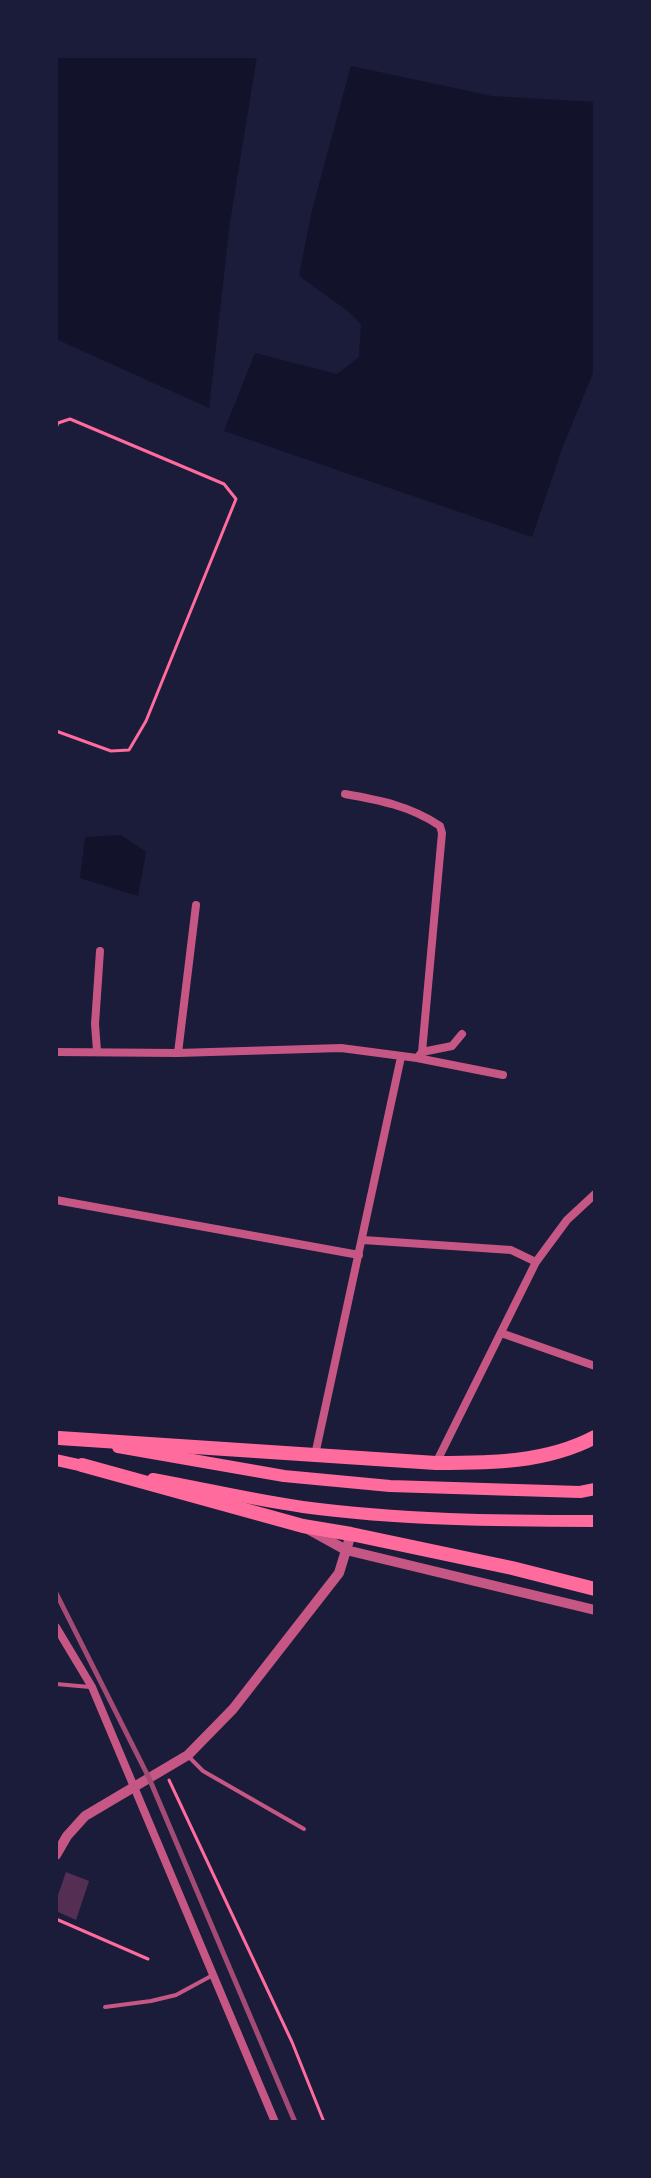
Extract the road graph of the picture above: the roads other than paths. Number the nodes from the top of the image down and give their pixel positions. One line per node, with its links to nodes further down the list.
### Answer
1 (345, 794): 8 (street)
2 (196, 905): 7 (street)
3 (100, 951): 5 (street)
4 (462, 1034): 8 (street)
5 (97, 1051): 6 (street); 7 (street)
6 (56, 1052)
7 (178, 1053): 9 (street)
8 (419, 1055): 9 (street); 10 (street)
9 (401, 1057): 13 (street)
10 (503, 1075)
11 (595, 1194): 15 (street)
12 (56, 1200): 14 (street)
13 (363, 1240): 14 (street); 15 (street)
14 (359, 1255): 20 (street)
15 (536, 1262): 16 (street)
16 (501, 1333): 17 (street); 22 (street)
17 (595, 1366)
18 (58, 1437): 20 (highway); 24 (main road)
19 (595, 1437): 22 (highway)
20 (315, 1455): 22 (highway)
21 (56, 1460): 23 (main road)
22 (436, 1463)
23 (82, 1465): 25 (main road); 26 (highway)
24 (595, 1489)
25 (595, 1521)
26 (303, 1526): 27 (highway); 28 (street)
27 (351, 1534): 28 (street); 29 (highway)
28 (346, 1550): 30 (street); 34 (street)
29 (595, 1589)
30 (595, 1610)
31 (56, 1627): 33 (street)
32 (56, 1684): 33 (lane)
33 (92, 1687): 35 (street)
34 (188, 1755): 35 (street); 36 (lane)
35 (134, 1787): 37 (street); 38 (street)
36 (304, 1829)
37 (56, 1855)
38 (213, 1975): 39 (lane); 40 (street)
39 (105, 2007)
40 (275, 2122)

